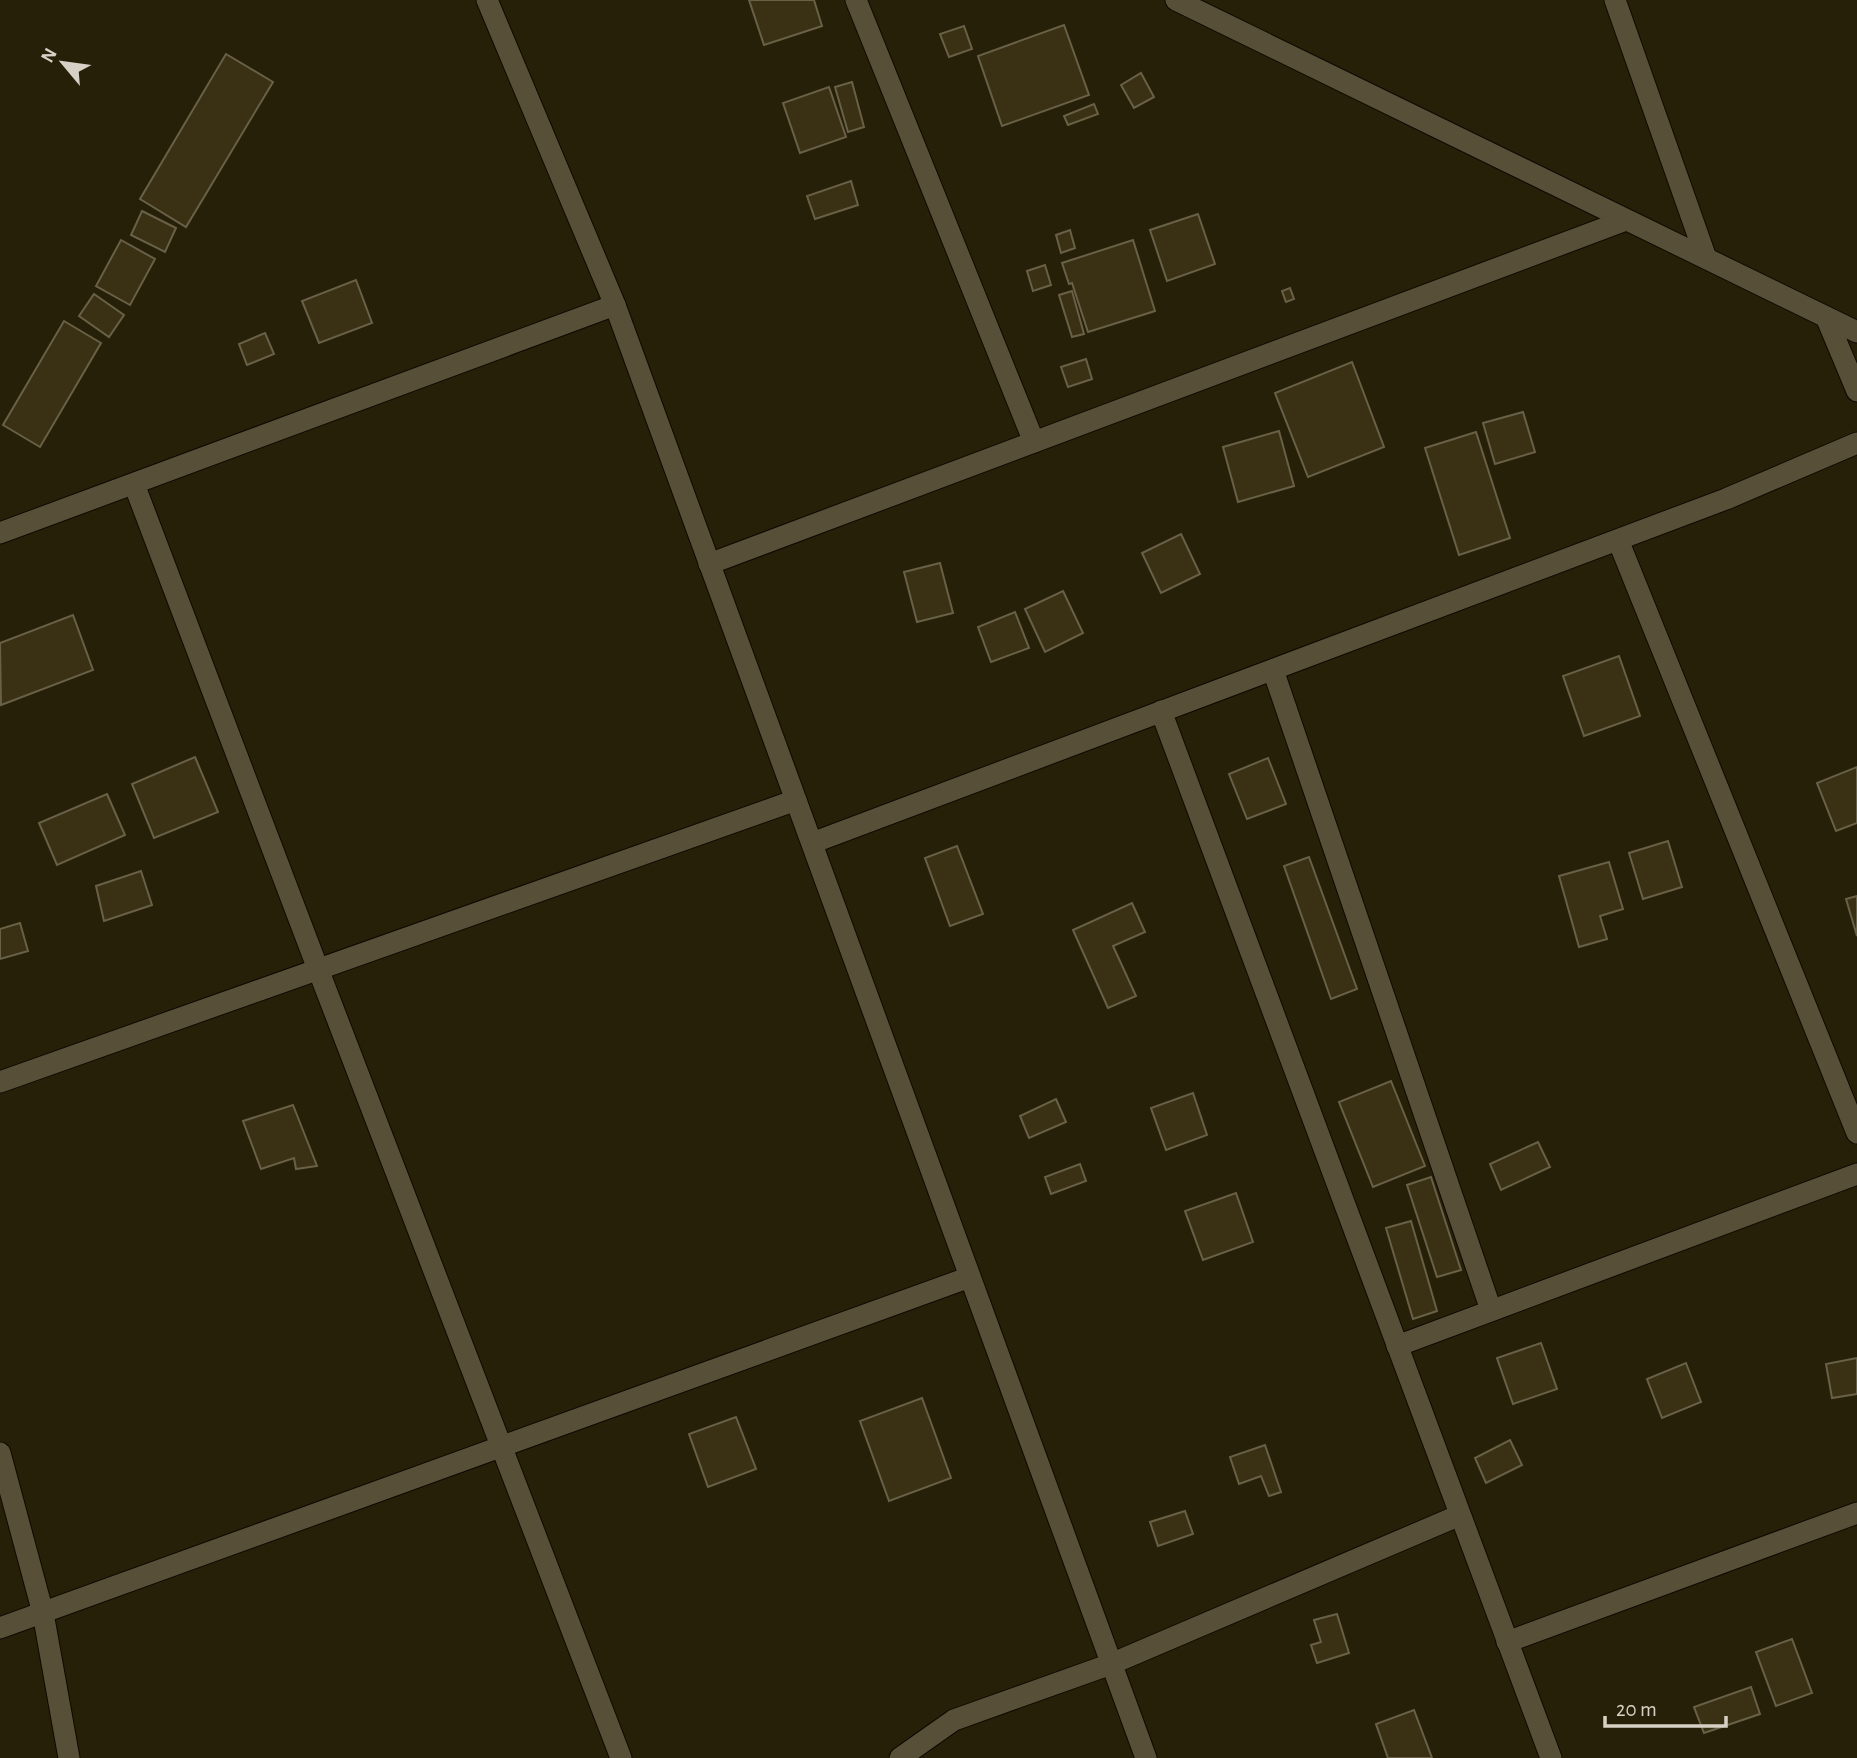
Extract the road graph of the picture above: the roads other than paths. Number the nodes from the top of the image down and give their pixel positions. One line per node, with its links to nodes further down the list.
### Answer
1 (488, 0): 7 (street)
2 (856, 0): 11 (street)
3 (1176, 0): 5 (street)
4 (1615, 0): 6 (street)
5 (1626, 220): 6 (street); 11 (street)
6 (1706, 258): 8 (street)
7 (615, 305): 13 (street); 16 (street)
8 (1826, 317): 9 (street); 10 (street)
9 (1857, 332)
10 (1857, 391)
11 (1034, 442): 16 (street)
12 (1857, 443): 15 (street)
13 (134, 484): 14 (street); 21 (street)
14 (0, 533)
15 (1618, 540): 17 (street); 23 (street)
16 (709, 564): 19 (street)
17 (1273, 670): 18 (street); 26 (street)
18 (1161, 711): 20 (street); 27 (street)
19 (796, 800): 20 (street); 21 (street)
20 (812, 842): 25 (street)
21 (318, 969): 22 (street); 28 (street)
22 (0, 1082)
23 (1857, 1133)
24 (1857, 1174): 26 (street)
25 (970, 1277): 28 (street); 35 (street)
26 (1491, 1310): 27 (street)
27 (1397, 1346): 31 (street)
28 (501, 1447): 32 (street); 37 (street)
29 (0, 1453): 32 (street)
30 (1857, 1513): 34 (street)
31 (1460, 1515): 34 (street); 35 (street)
32 (43, 1613): 33 (street); 36 (street)
33 (0, 1628)
34 (1507, 1642): 40 (street)
35 (1111, 1664): 38 (street); 39 (street)
36 (69, 1758)
37 (621, 1758)
38 (900, 1758)
39 (1146, 1758)
40 (1550, 1758)

